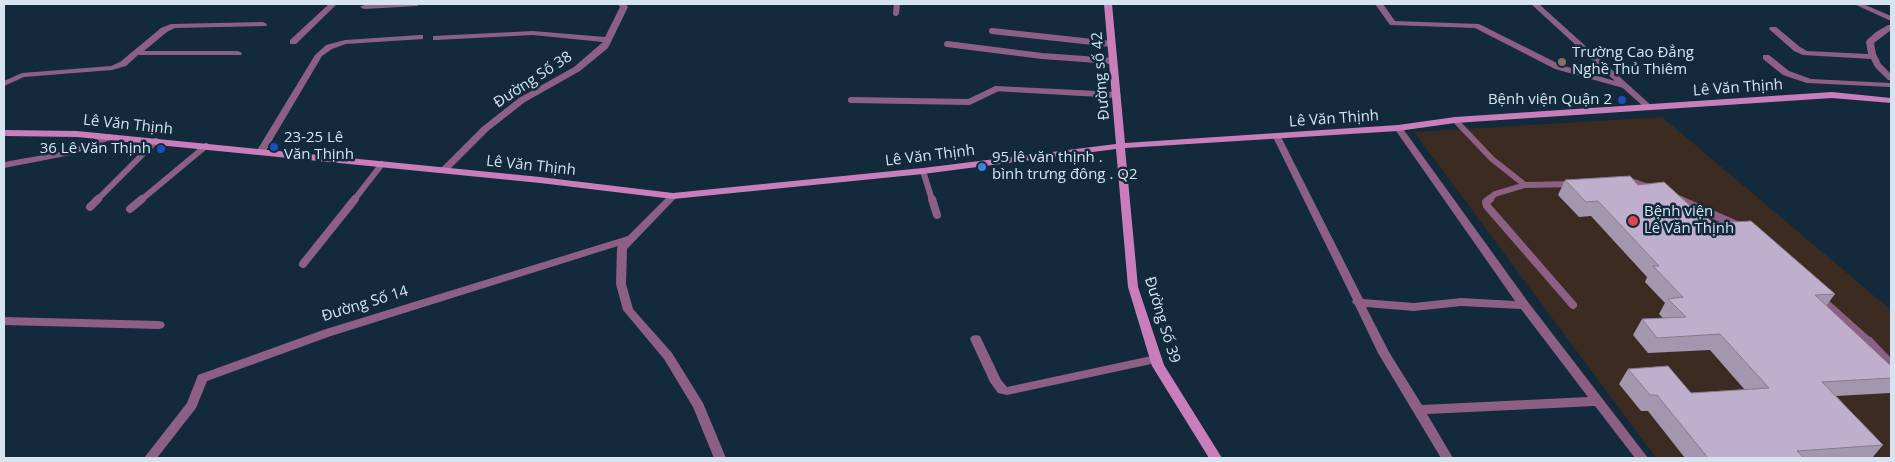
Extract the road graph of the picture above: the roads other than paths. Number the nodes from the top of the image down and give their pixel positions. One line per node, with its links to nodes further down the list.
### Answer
1 (333, 4): 19 (street)
2 (417, 4): 9 (street)
3 (622, 4): 18 (street, Đường Số 38)
4 (898, 4): 10 (lane)
5 (1108, 4): 21 (street, Đường số 42)
6 (1379, 4): 30 (street)
7 (1535, 4): 30 (street)
8 (1858, 4): 11 (street)
9 (364, 7)
10 (896, 13)
11 (1891, 19)
12 (264, 24): 22 (street)
13 (1891, 27): 24 (street)
14 (1773, 29): 24 (street)
15 (992, 31): 21 (lane)
16 (420, 36): 44 (street)
17 (436, 38): 18 (street)
18 (608, 40): 47 (street, Đường Số 38)
19 (293, 42)
20 (947, 44): 26 (lane)
21 (1111, 44): 26 (street, Đường số 42)
22 (137, 53): 23 (street); 28 (street)
23 (238, 53)
24 (1873, 57): 27 (street)
25 (1766, 58): 29 (street)
26 (1112, 61): 32 (street, Đường số 42)
27 (1891, 78)
28 (4, 84)
29 (1891, 84)
30 (1625, 86): 35 (street)
31 (996, 89): 32 (street); 33 (lane)
32 (1117, 95): 43 (street, Đường số 42)
33 (851, 100)
34 (1891, 101): 35 (street, Lê Văn Thịnh)
35 (1649, 108): 36 (street, Lê Văn Thịnh)
36 (1454, 120): 37 (street, Lê Văn Thịnh); 51 (lane)
37 (1398, 128): 39 (street, Lê Văn Thịnh); 63 (street)
38 (4, 133): 40 (street, Lê Văn Thịnh)
39 (1278, 136): 43 (street, Lê Văn Thịnh); 62 (street)
40 (110, 137): 41 (street, Lê Văn Thịnh); 46 (street)
41 (156, 142): 42 (street, Lê Văn Thịnh); 55 (lane)
42 (206, 146): 44 (street, Lê Văn Thịnh); 56 (lane)
43 (1121, 146): 48 (street, Lê Văn Thịnh); 69 (street, Đường Số 39)
44 (261, 152): 45 (street, Lê Văn Thịnh)
45 (382, 164): 47 (street, Lê Văn Thịnh); 60 (lane)
46 (4, 165)
47 (444, 170): 54 (street, Lê Văn Thịnh)
48 (923, 171): 54 (street, Lê Văn Thịnh); 57 (lane)
49 (1618, 179): 52 (lane)
50 (1581, 183): 51 (lane)
51 (1526, 185): 64 (lane)
52 (1656, 190)
53 (1665, 193): 58 (lane)
54 (673, 196): 59 (street)
55 (90, 207)
56 (130, 209)
57 (937, 215)
58 (1746, 232)
59 (632, 238): 74 (street, Đường Số 14); 75 (street)
60 (303, 264)
61 (1810, 289): 68 (lane)
62 (1357, 302): 63 (street); 72 (street)
63 (1524, 305): 71 (street)
64 (1573, 305)
65 (4, 321): 66 (street)
66 (159, 325)
67 (976, 338): 69 (street)
68 (1867, 340): 70 (street)
69 (1156, 360): 73 (street, Đường Số 39)
70 (1891, 365)
71 (1596, 401): 72 (street); 77 (street)
72 (1419, 410): 76 (street)
73 (1212, 457)
74 (150, 458)
75 (720, 458)
76 (1447, 458)
77 (1642, 458)

